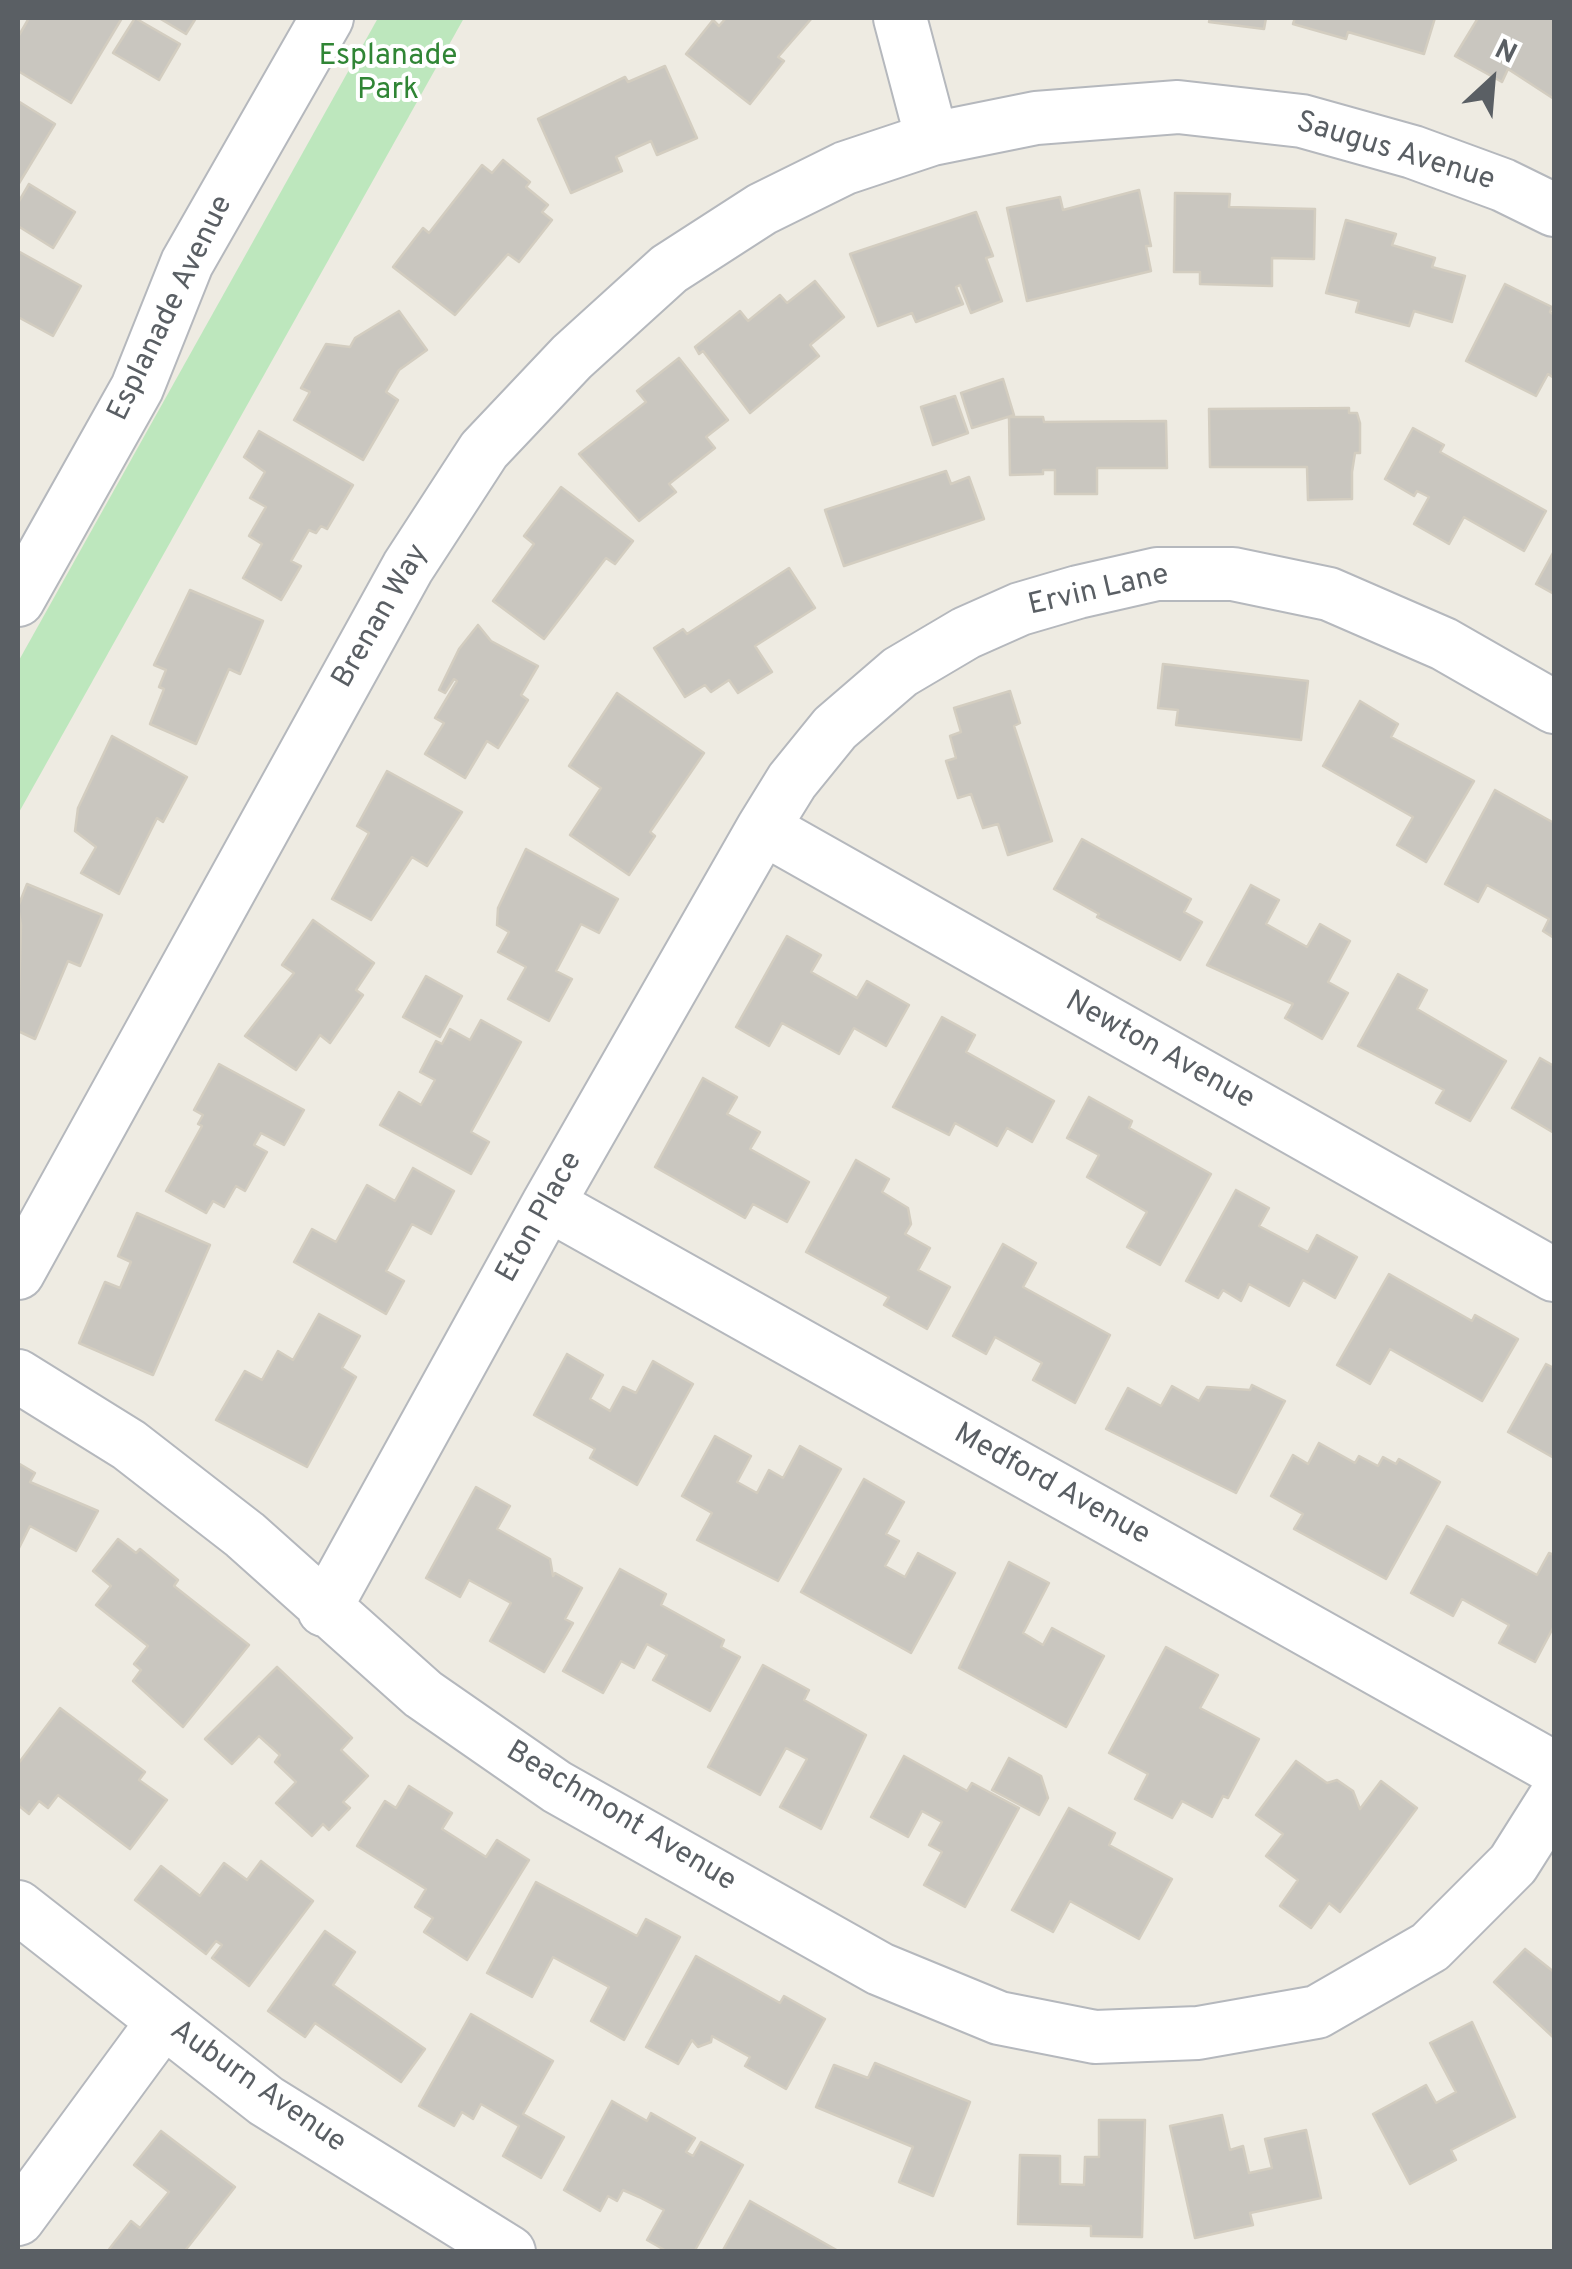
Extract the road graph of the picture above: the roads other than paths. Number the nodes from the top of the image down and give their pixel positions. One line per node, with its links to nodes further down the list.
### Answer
1 (327, 18): 5 (street, Esplanade Avenue)
2 (900, 18): 3 (street)
3 (932, 139): 4 (street, Saugus Avenue); 9 (street, Brenan Way)
4 (1554, 210)
5 (18, 600)
6 (1554, 707): 7 (street, Ervin Lane)
7 (763, 828): 8 (street, Eton Place); 10 (street, Newton Avenue)
8 (548, 1204): 12 (street, Eton Place); 13 (street, Medford Avenue)
9 (18, 1273)
10 (1554, 1275)
11 (18, 1376): 12 (street, Beachmont Avenue)
12 (324, 1610): 14 (street, Beachmont Avenue)
13 (1554, 1768)
14 (1554, 1798)
15 (18, 1906): 16 (street, Auburn Avenue)
16 (162, 2023): 17 (street); 18 (street, Auburn Avenue)
17 (18, 2218)
18 (509, 2252)

